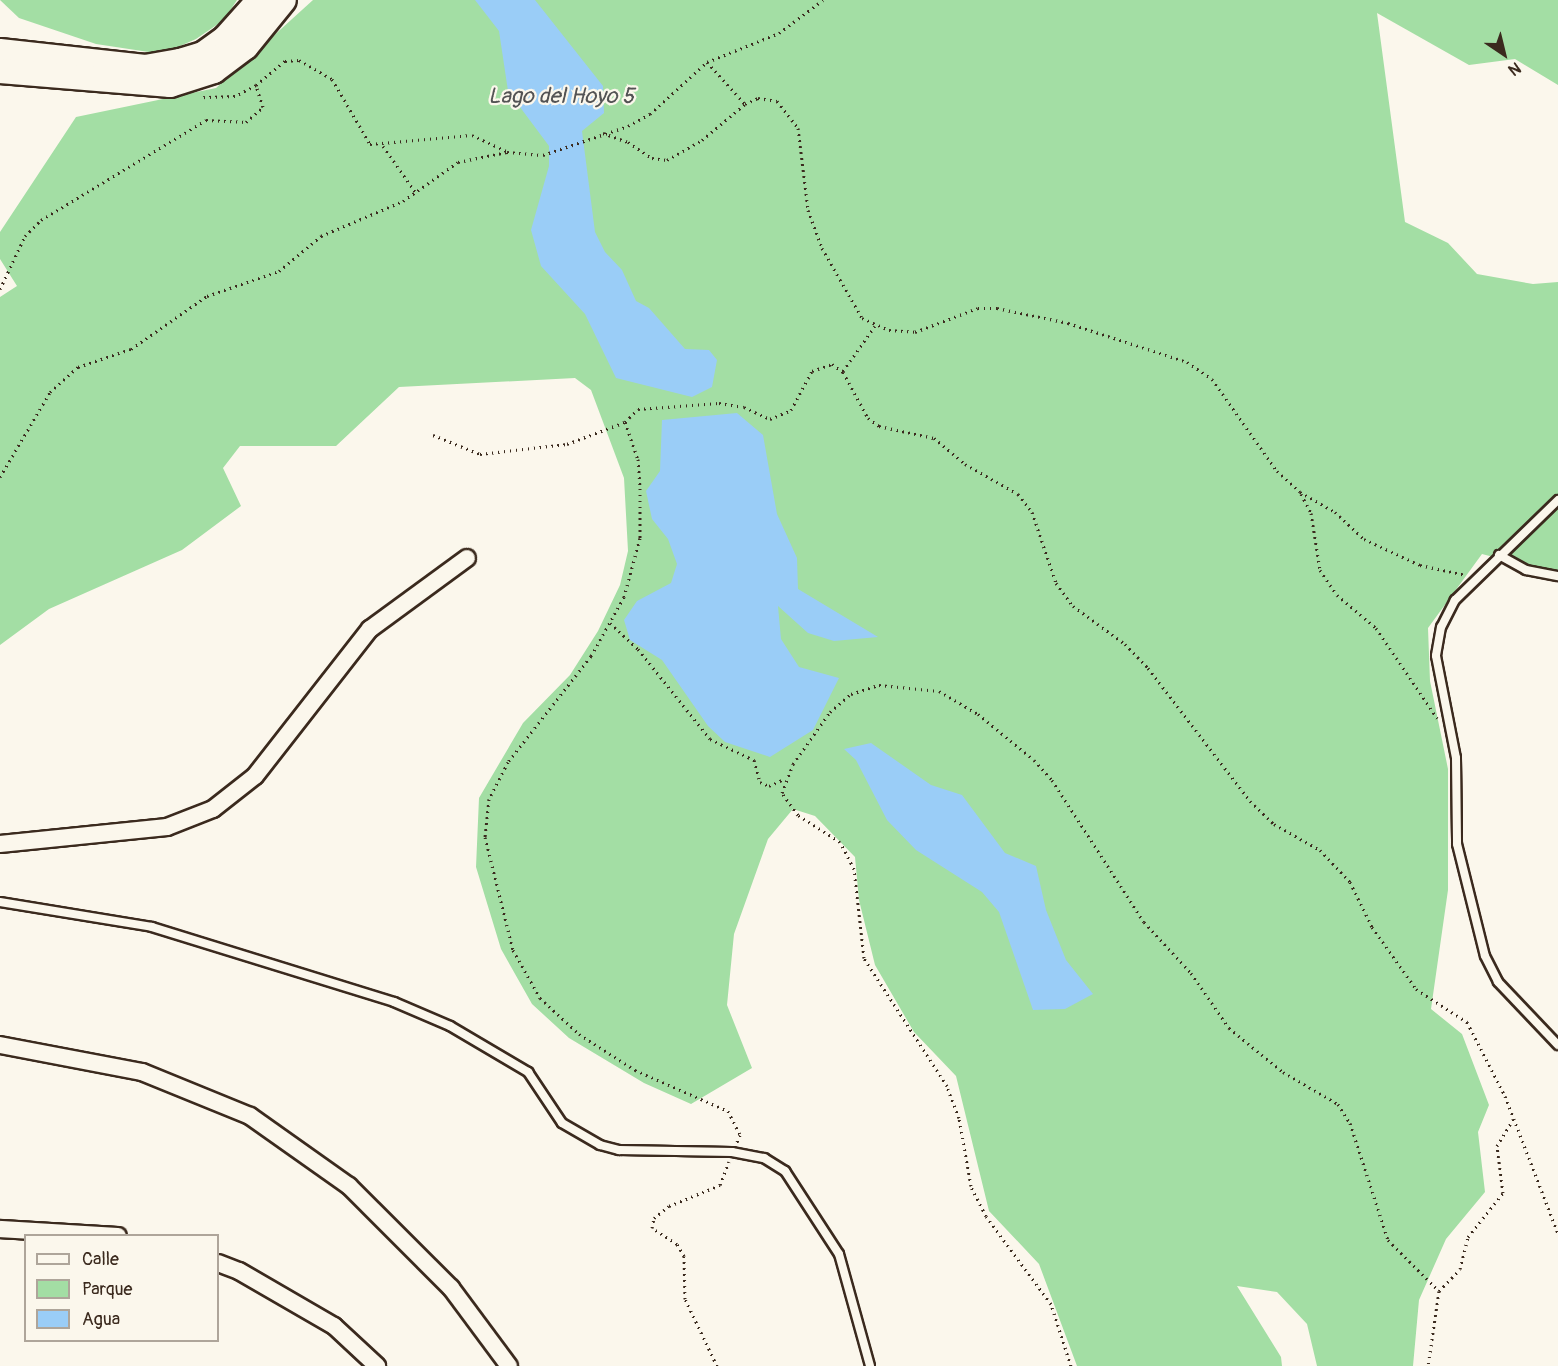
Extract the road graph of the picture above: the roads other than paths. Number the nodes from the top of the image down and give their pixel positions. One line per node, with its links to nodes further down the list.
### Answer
1 (259, 0): 3 (street)
2 (284, 0): 4 (street)
3 (0, 51)
4 (0, 71)
5 (1558, 500): 6 (lane)
6 (1499, 555): 8 (lane); 11 (lane)
7 (467, 558): 9 (street)
8 (1558, 576)
9 (0, 844)
10 (0, 902): 18 (lane)
11 (1558, 1045)
12 (0, 1046): 17 (street)
13 (0, 1229): 14 (street)
14 (84, 1234)
15 (219, 1263): 16 (street)
16 (377, 1366)
17 (509, 1366)
18 (870, 1366)

